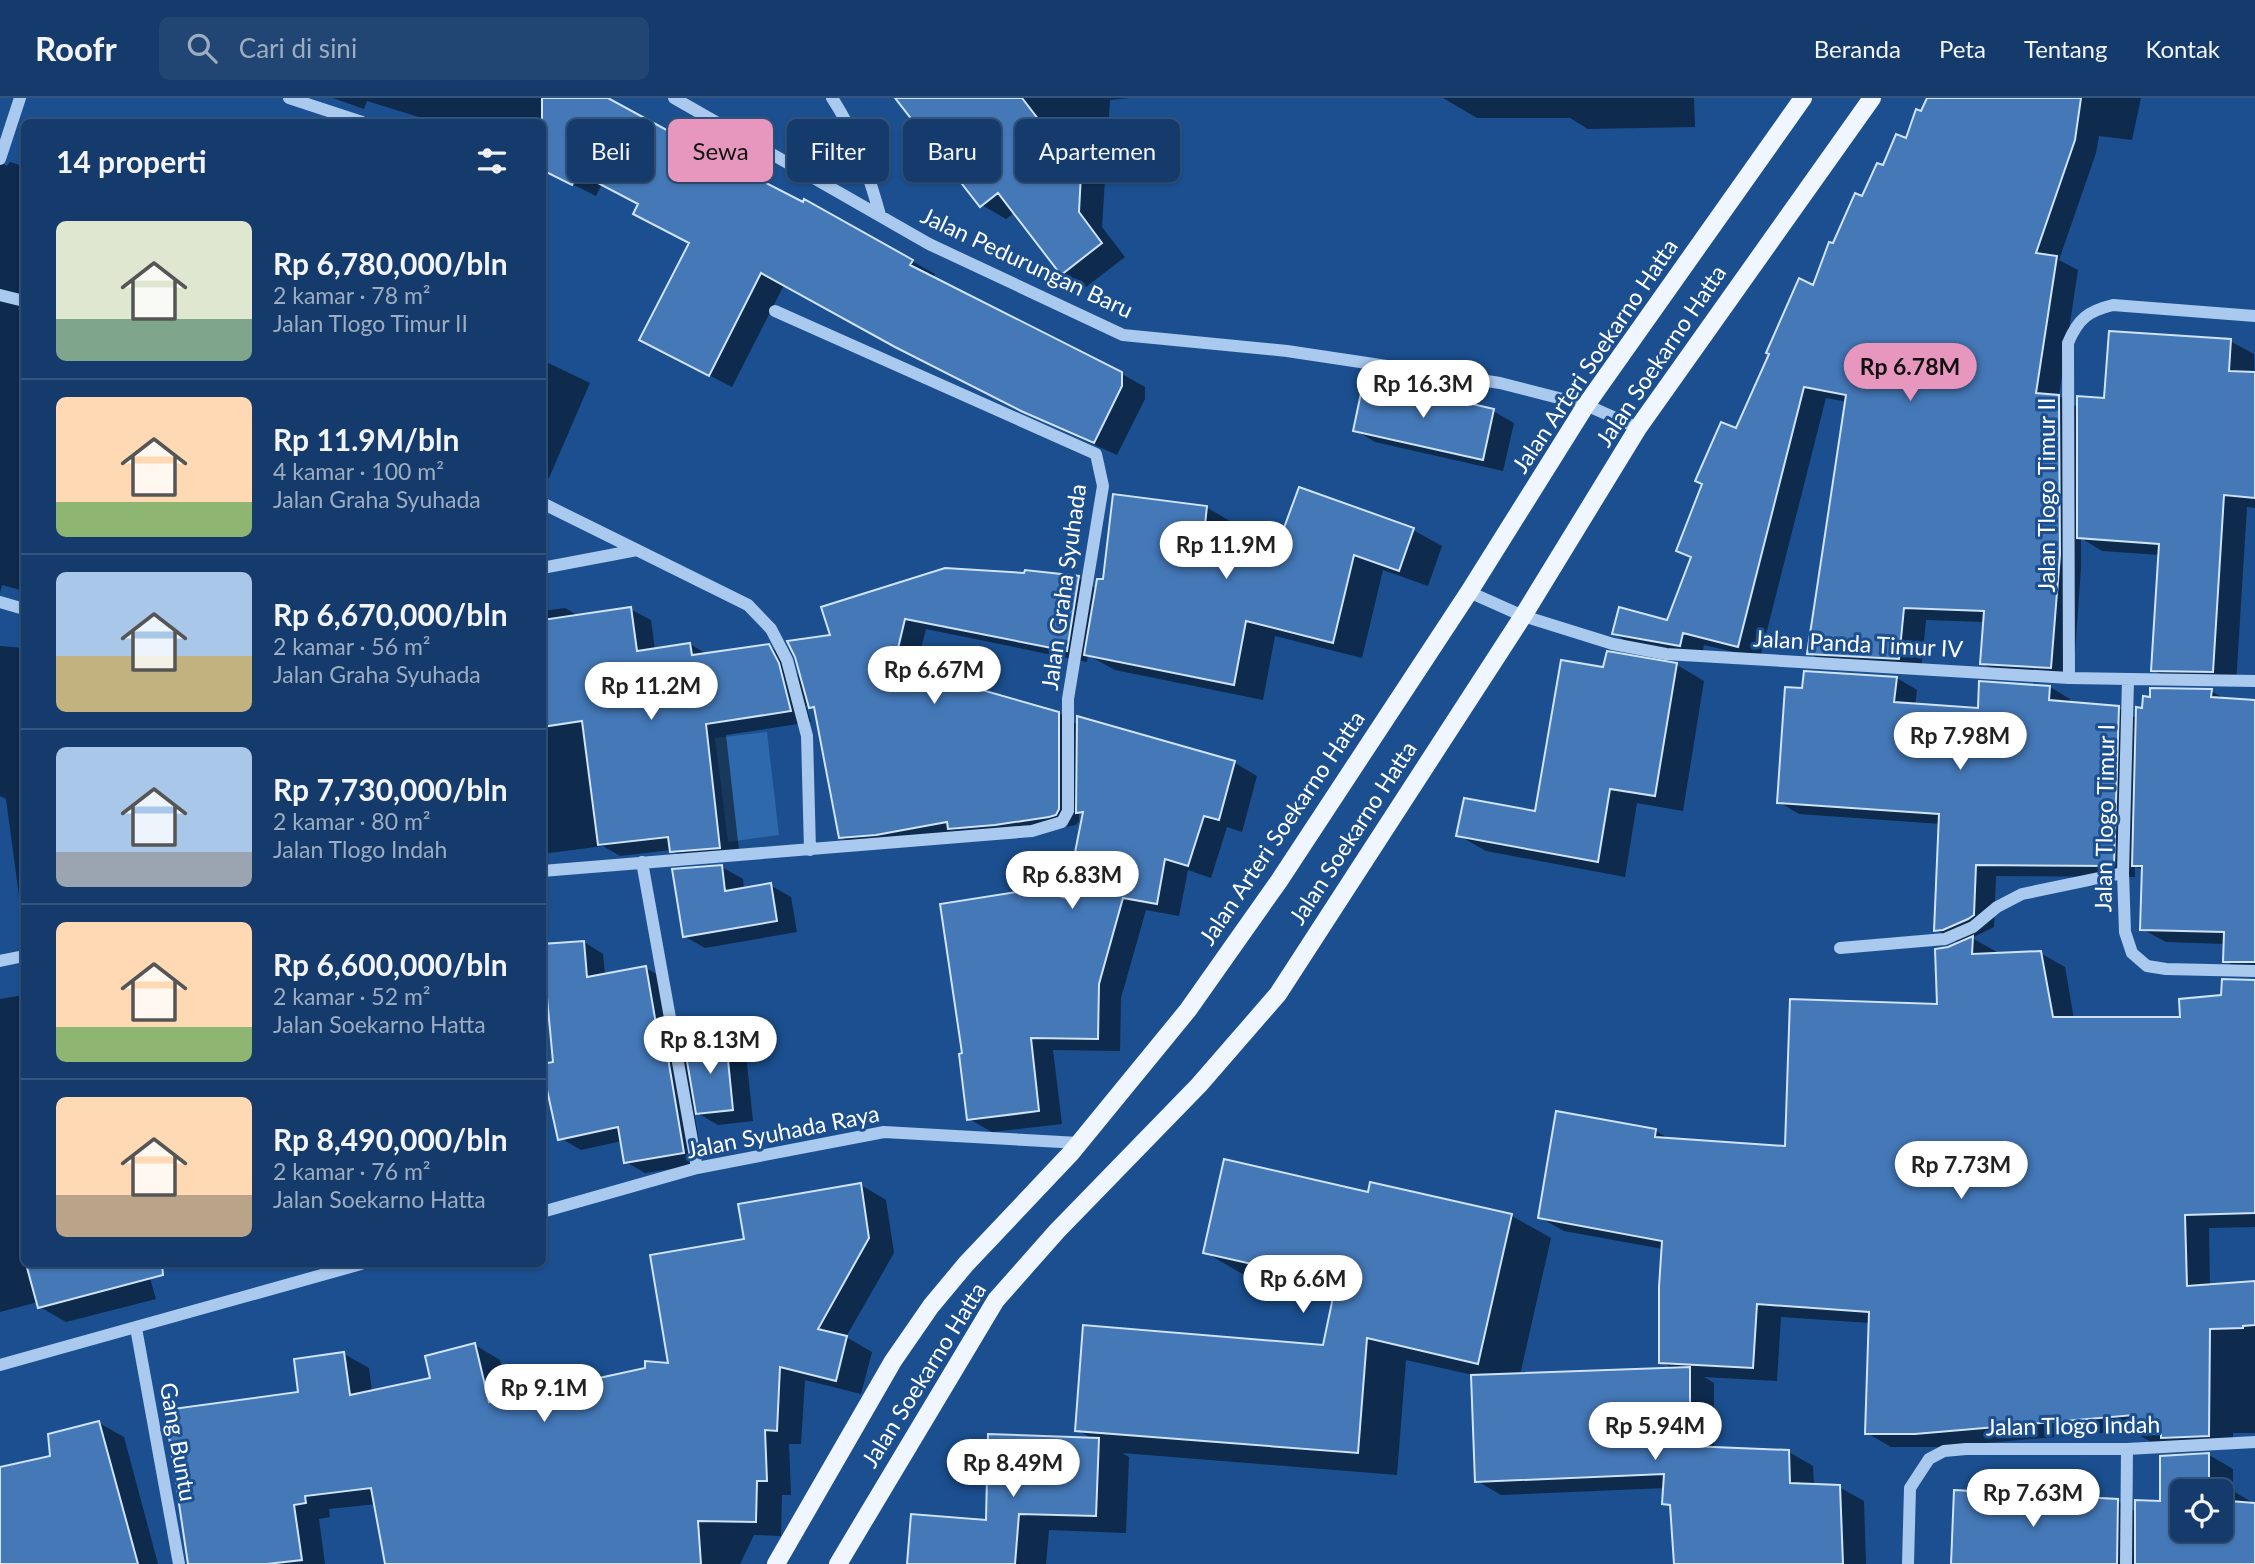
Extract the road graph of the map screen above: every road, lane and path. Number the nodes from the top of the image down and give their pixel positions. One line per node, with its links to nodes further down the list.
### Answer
1 (20, 98): 8 (street)
2 (289, 98): 7 (street)
3 (674, 98): 9 (street, Jalan Pedurungan Baru)
4 (832, 98): 9 (street)
5 (1803, 98): 14 (main road, Jalan Arteri Soekarno Hatta)
6 (1872, 98): 15 (main road, Jalan Soekarno Hatta)
7 (353, 119)
8 (0, 159)
9 (880, 215): 14 (street, Jalan Pedurungan Baru)
10 (0, 295): 11 (street)
11 (21, 300)
12 (775, 311): 26 (street, Jalan Graha Syuhada)
13 (2255, 316): 23 (street, Jalan Tlogo Timur II)
14 (1586, 405): 15 (street, Jalan Pedurungan Baru); 19 (main road, Jalan Arteri Soekarno Hatta)
15 (1638, 428): 22 (main road, Jalan Soekarno Hatta)
16 (546, 505): 17 (street)
17 (637, 550): 18 (street); 26 (street)
18 (546, 567)
19 (1469, 592): 22 (street, Jalan Panda Timur IV); 34 (main road, Jalan Arteri Soekarno Hatta)
20 (0, 602): 21 (street)
21 (21, 608)
22 (1522, 615): 23 (street, Jalan Panda Timur IV); 44 (main road, Jalan Soekarno Hatta)
23 (2068, 678): 24 (street, Jalan Panda Timur IV)
24 (2128, 680): 25 (street, Jalan Panda Timur IV); 29 (street, Jalan Tlogo Timur I)
25 (2255, 681)
26 (810, 850): 27 (street, Jalan Graha Syuhada)
27 (642, 862): 28 (street, Jalan Graha Syuhada); 35 (street)
28 (546, 871)
29 (2123, 873): 30 (street); 33 (street, Jalan Tlogo Timur I)
30 (1840, 948)
31 (21, 957): 32 (street)
32 (0, 961)
33 (2255, 971)
34 (1079, 1143): 35 (street, Jalan Syuhada Raya); 43 (main road, Jalan Arteri Soekarno Hatta)
35 (696, 1168): 36 (street, Jalan Syuhada Raya)
36 (546, 1211)
37 (350, 1267): 38 (street)
38 (136, 1328): 39 (street); 42 (street, Gang Buntu)
39 (0, 1366)
40 (2255, 1442): 41 (street, Jalan Tlogo Indah)
41 (2127, 1449): 45 (street, Jalan Tlogo Indah); 46 (street)
42 (179, 1564)
43 (776, 1564)
44 (838, 1564)
45 (1908, 1564)
46 (2126, 1564)

